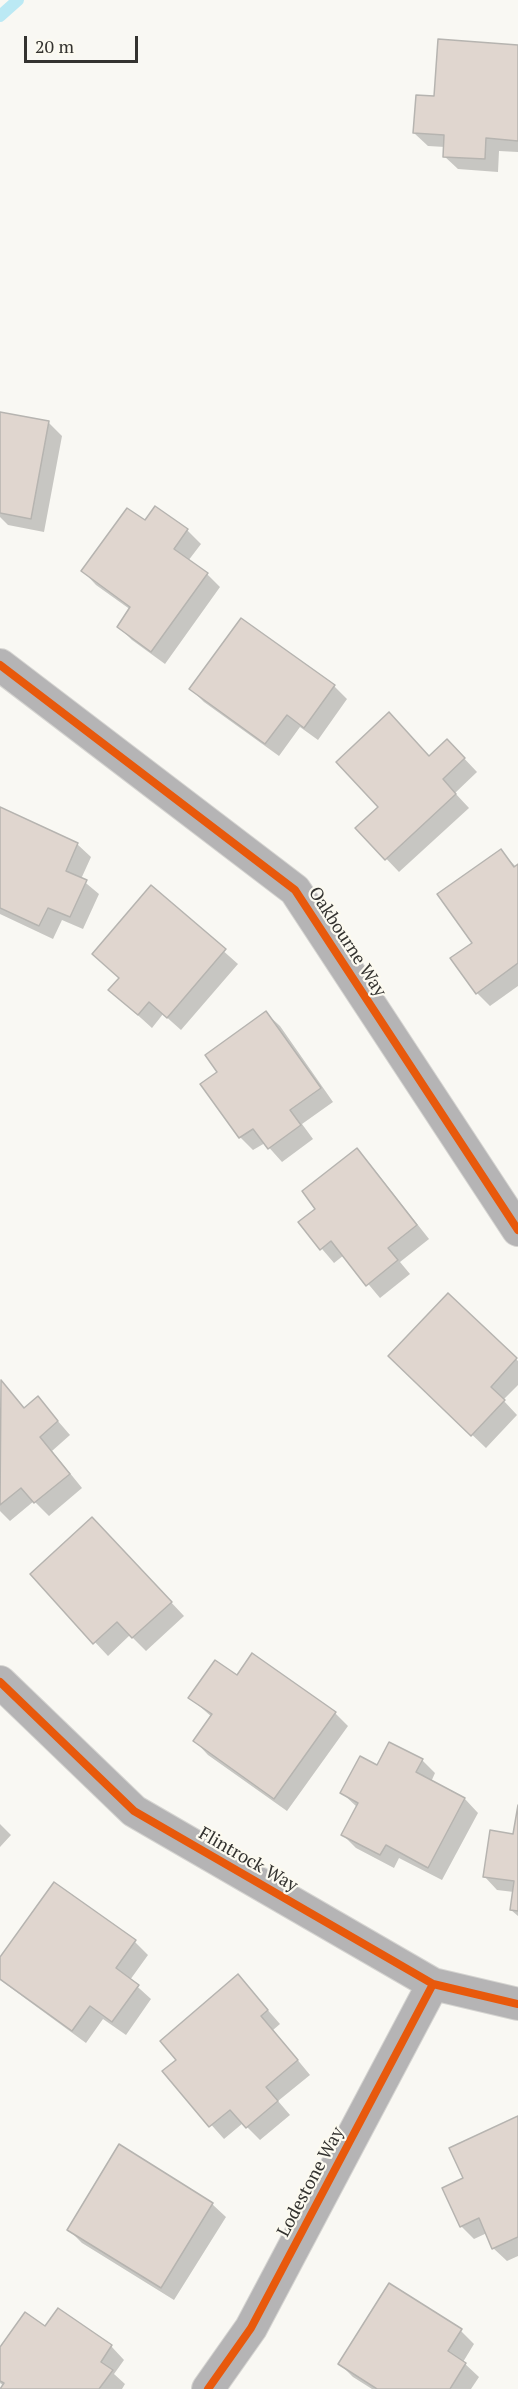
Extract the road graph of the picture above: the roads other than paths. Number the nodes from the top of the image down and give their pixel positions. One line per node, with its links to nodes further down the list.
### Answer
1 (0, 665): 2 (street, Oakbourne Way)
2 (518, 1230)
3 (0, 1682): 4 (street, Flintrock Way)
4 (433, 1984): 5 (street, Flintrock Way); 6 (street, Lodestone Way)
5 (518, 2004)
6 (208, 2389)

